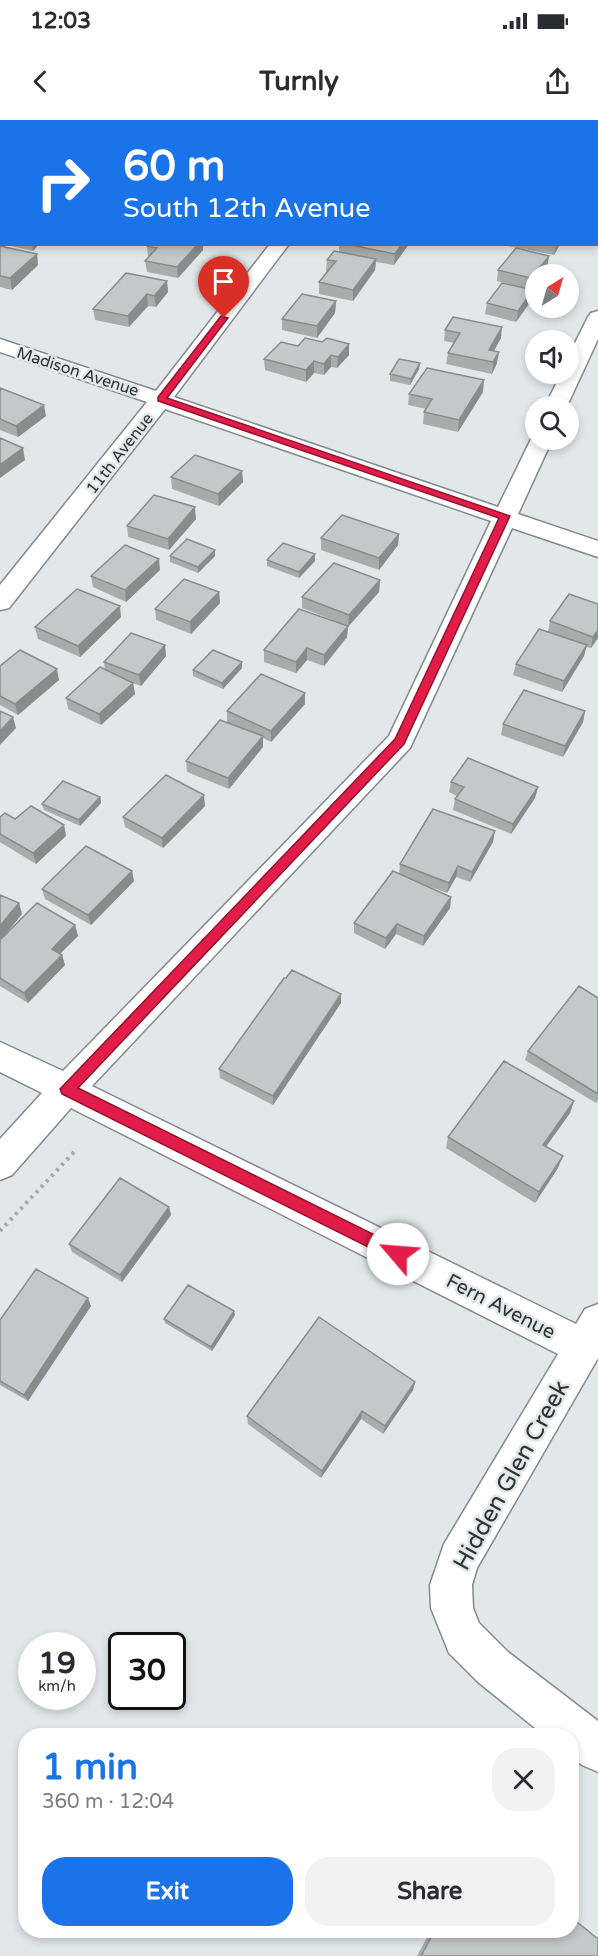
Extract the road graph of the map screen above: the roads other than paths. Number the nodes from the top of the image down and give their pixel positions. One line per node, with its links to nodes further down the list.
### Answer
1 (278, 246): 5 (street, 11th Avenue)
2 (598, 317): 4 (street)
3 (0, 345): 5 (street, Madison Avenue)
4 (561, 396)
5 (161, 399): 7 (street, Madison Avenue); 9 (street, 11th Avenue)
6 (536, 450): 7 (street)
7 (505, 516): 8 (street, Madison Avenue); 11 (street)
8 (598, 549)
9 (0, 602)
10 (0, 1056): 11 (street, Fern Avenue)
11 (67, 1089): 12 (street); 13 (street, Fern Avenue)
12 (0, 1164)
13 (591, 1334): 14 (street, Hidden Glen Creek)
14 (571, 1728)
15 (579, 1734): 16 (street, Hidden Glen Creek)
16 (598, 1749)

